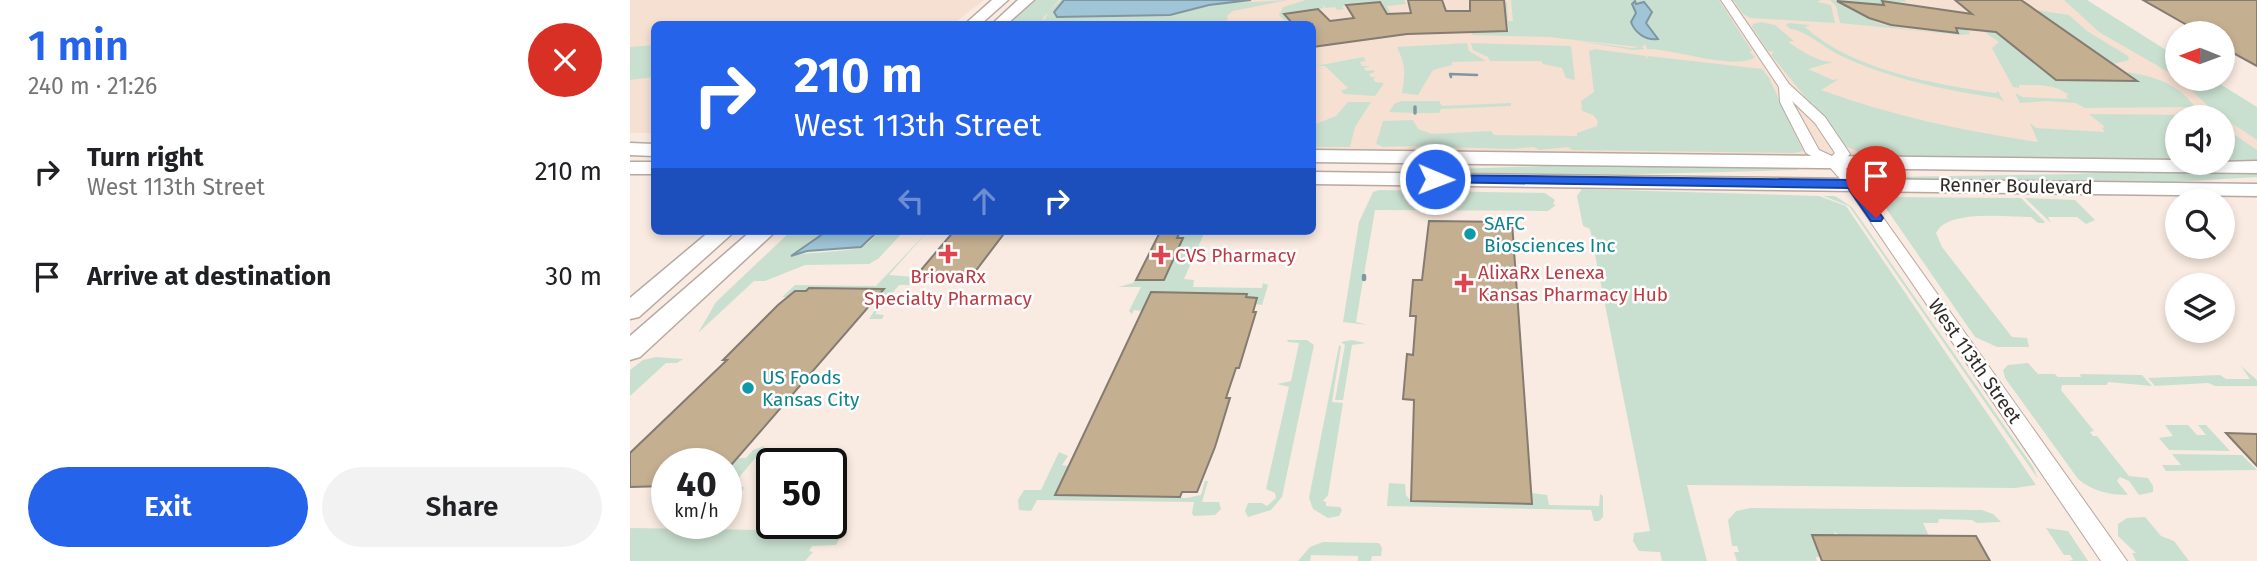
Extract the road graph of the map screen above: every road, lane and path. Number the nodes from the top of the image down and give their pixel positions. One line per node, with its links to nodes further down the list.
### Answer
1 (1001, 0): 4 (main road)
2 (1027, 0): 5 (main road)
3 (1726, 0): 6 (street, West 113th Street)
4 (976, 21)
5 (1002, 21)
6 (1785, 86): 12 (street, West 113th Street); 12 (street, West 113th Street)
7 (630, 149): 8 (main road)
8 (651, 150)
9 (1316, 156): 10 (main road, Renner Boulevard)
10 (1363, 157): 11 (main road, Renner Boulevard); 17 (main road)
11 (1577, 159): 12 (main road, Renner Boulevard); 19 (main road)
12 (1833, 162): 13 (main road, Renner Boulevard); 21 (main road); 22 (street, West 113th Street)
13 (2085, 165): 15 (main road, Renner Boulevard); 22 (main road)
14 (630, 167): 16 (main road)
15 (2257, 167)
16 (651, 168)
17 (1316, 168)
18 (1316, 178): 19 (main road, Renner Boulevard)
19 (1358, 178): 21 (main road, Renner Boulevard)
20 (2257, 180): 23 (main road)
21 (1587, 181): 22 (main road, Renner Boulevard)
22 (1852, 184): 23 (main road, Renner Boulevard); 29 (street, West 113th Street)
23 (2156, 188): 24 (main road, Renner Boulevard)
24 (2257, 190)
25 (719, 235): 27 (main road)
26 (760, 235): 28 (main road)
27 (630, 311)
28 (630, 351)
29 (2115, 561)

